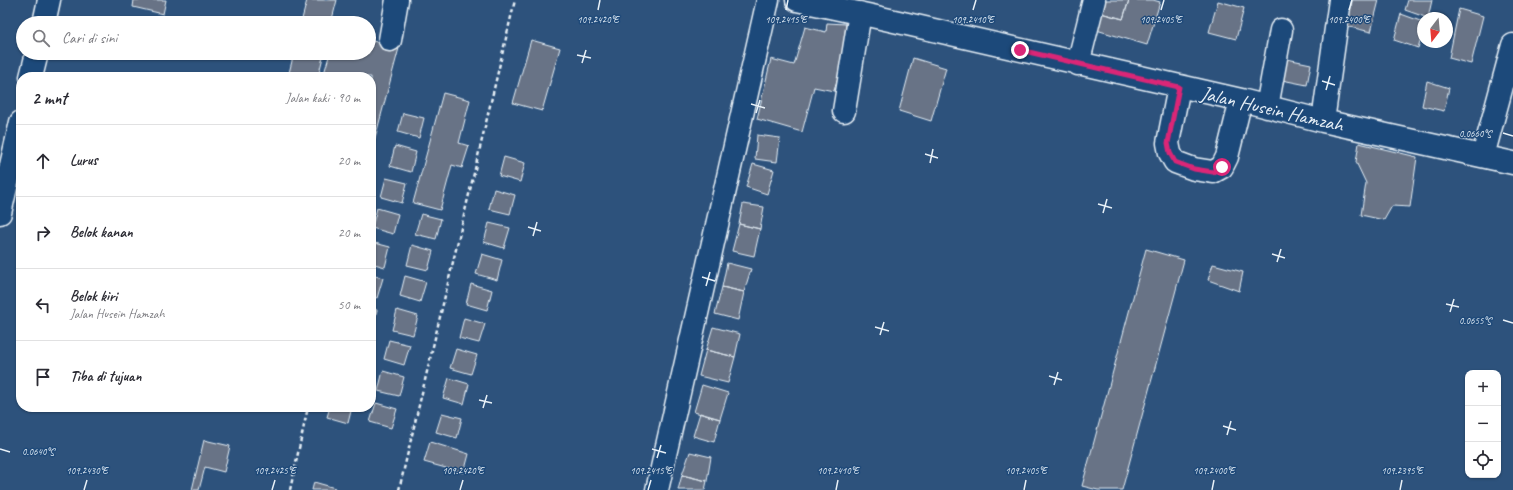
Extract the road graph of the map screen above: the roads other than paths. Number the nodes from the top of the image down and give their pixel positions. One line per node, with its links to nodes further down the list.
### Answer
1 (49, 0): 8 (street)
2 (396, 0): 10 (street)
3 (768, 0): 24 (street)
4 (797, 0): 7 (street, Jalan Husein Hamzah)
5 (1094, 0): 13 (street)
6 (1340, 0): 19 (street)
7 (860, 13): 13 (street, Jalan Husein Hamzah); 18 (street)
8 (46, 16)
9 (1281, 30): 17 (street)
10 (390, 40)
11 (1513, 45): 21 (street)
12 (35, 60): 14 (street)
13 (1078, 64): 15 (street, Jalan Husein Hamzah)
14 (32, 72)
15 (1179, 87): 16 (street, Jalan Husein Hamzah); 16 (street)
16 (1241, 100): 17 (street, Jalan Husein Hamzah)
17 (1267, 107): 19 (street, Jalan Husein Hamzah)
18 (844, 111)
19 (1323, 121): 21 (street, Jalan Husein Hamzah)
20 (16, 144): 23 (street)
21 (1483, 156): 22 (street, Jalan Husein Hamzah)
22 (1513, 163)
23 (0, 213)
24 (657, 490)

